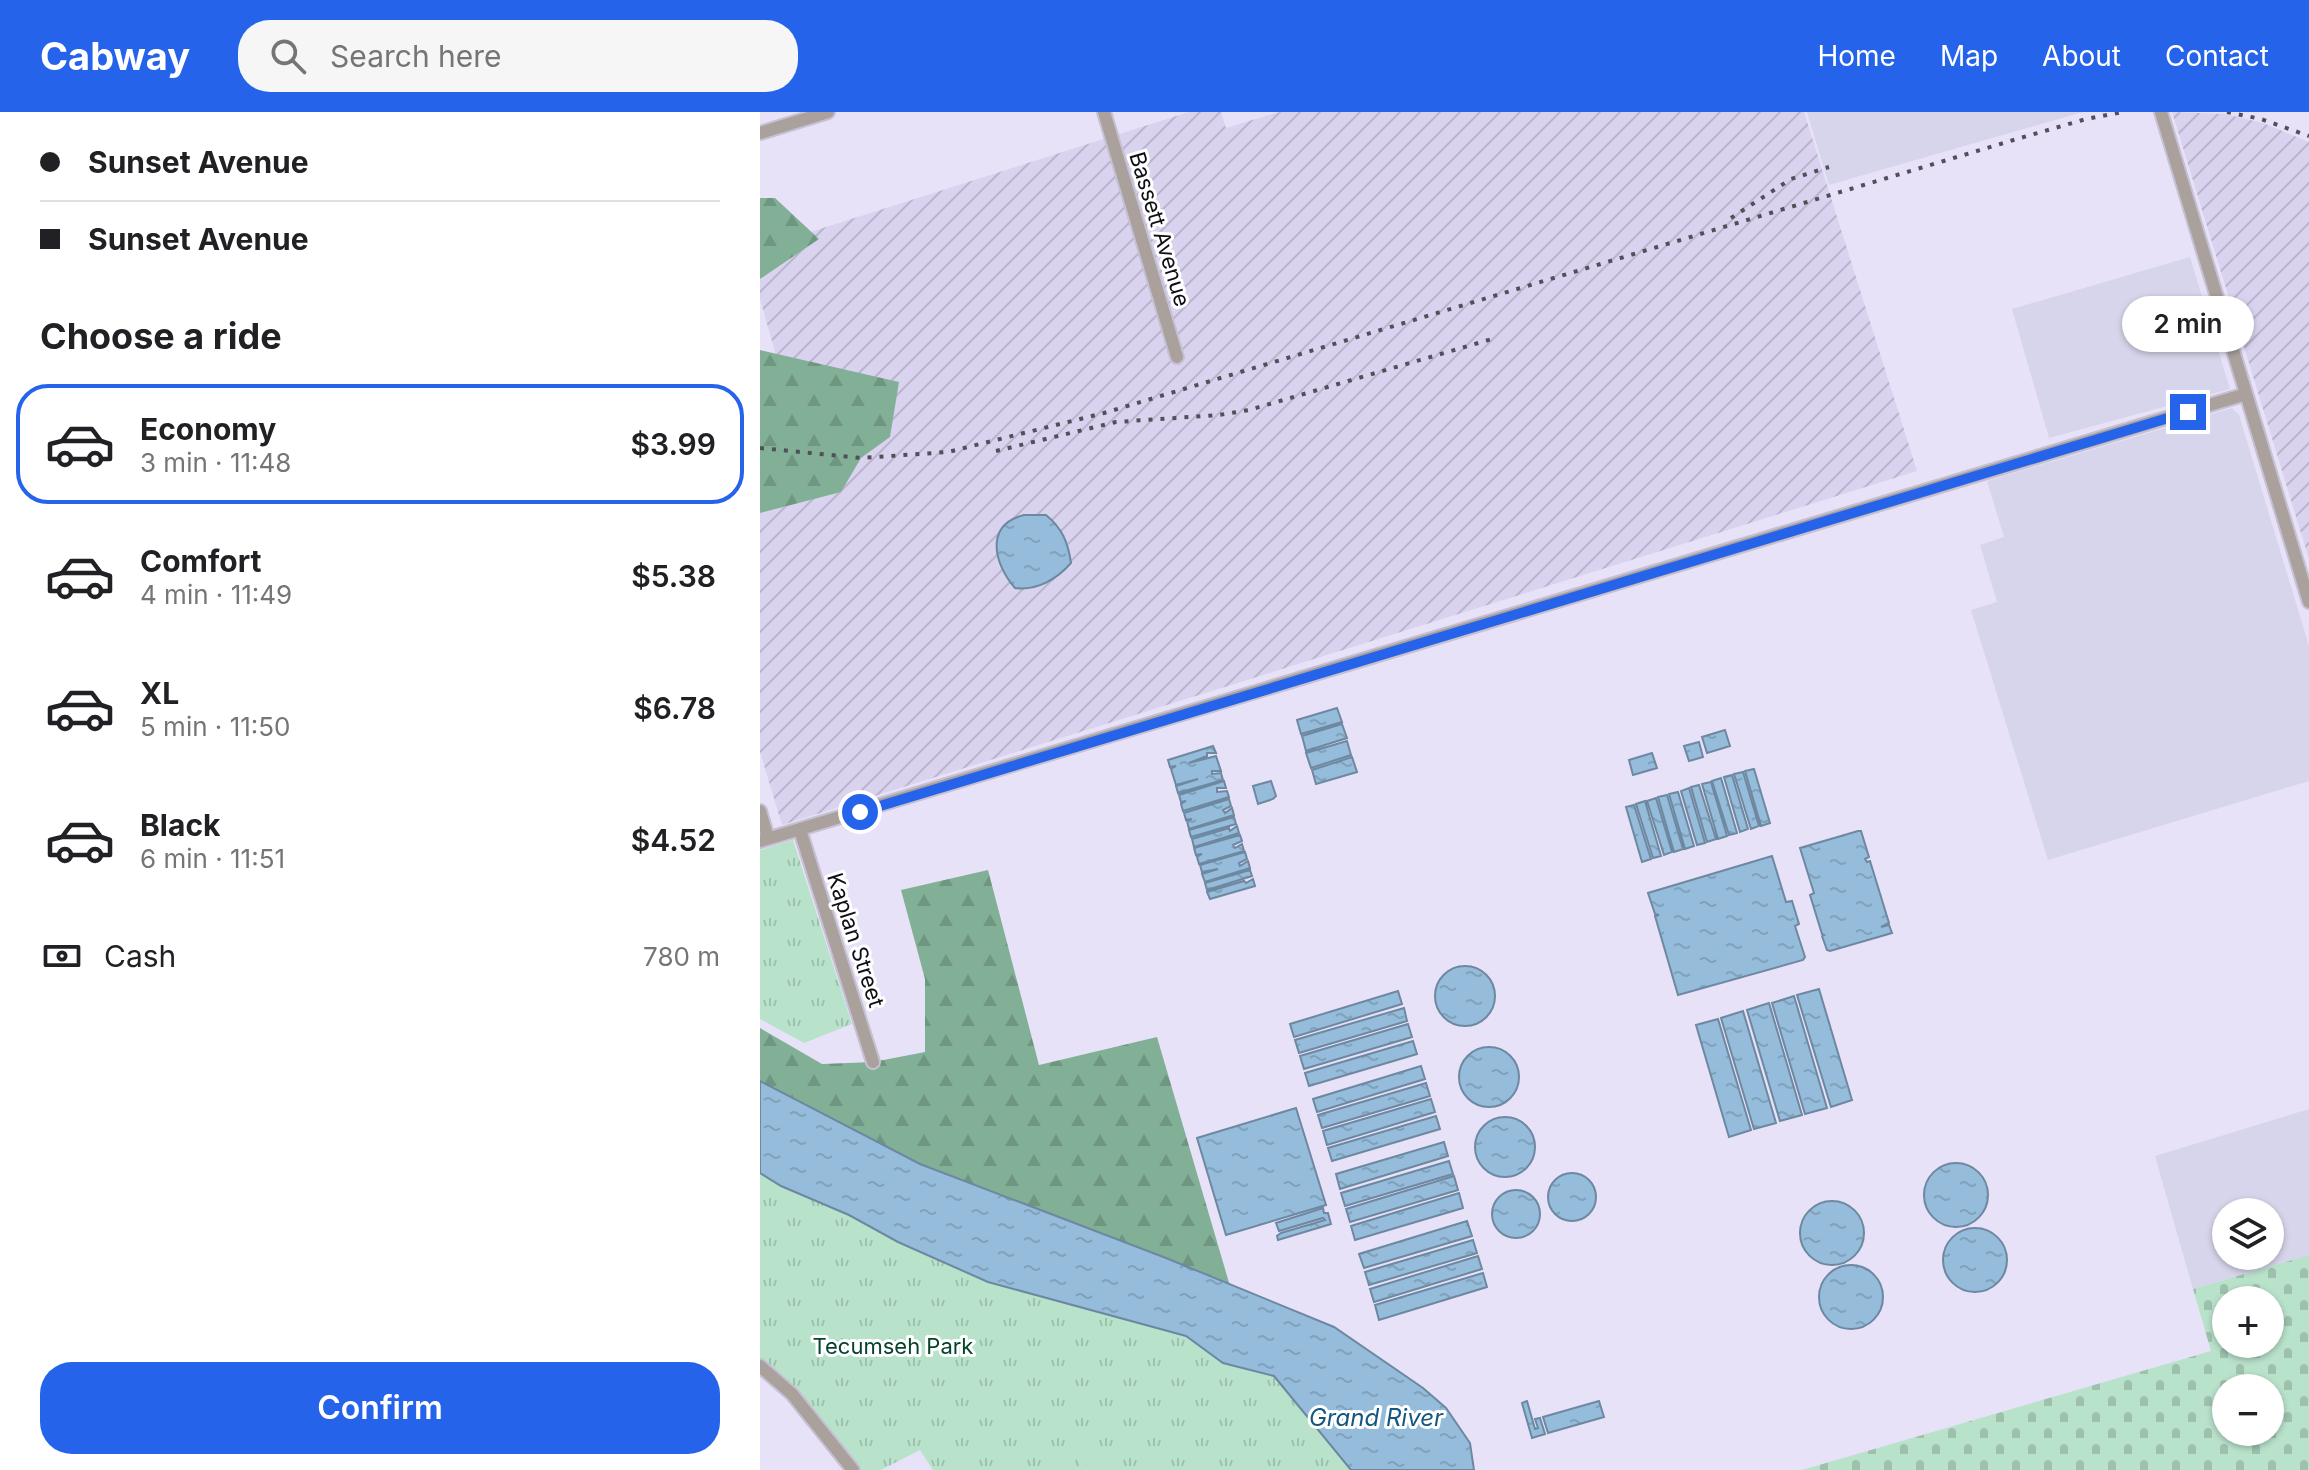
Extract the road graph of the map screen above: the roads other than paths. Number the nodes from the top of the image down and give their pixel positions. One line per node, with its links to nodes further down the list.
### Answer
1 (828, 112): 4 (street)
2 (1104, 112): 5 (street, Bassett Avenue)
3 (2161, 112): 6 (street)
4 (760, 133)
5 (1177, 357)
6 (2246, 394): 7 (street); 9 (street)
7 (2309, 602)
8 (760, 811): 10 (street)
9 (800, 830): 10 (street); 11 (street, Kaplan Street)
10 (764, 840)
11 (873, 1062)
12 (760, 1366): 13 (street)
13 (853, 1470)

